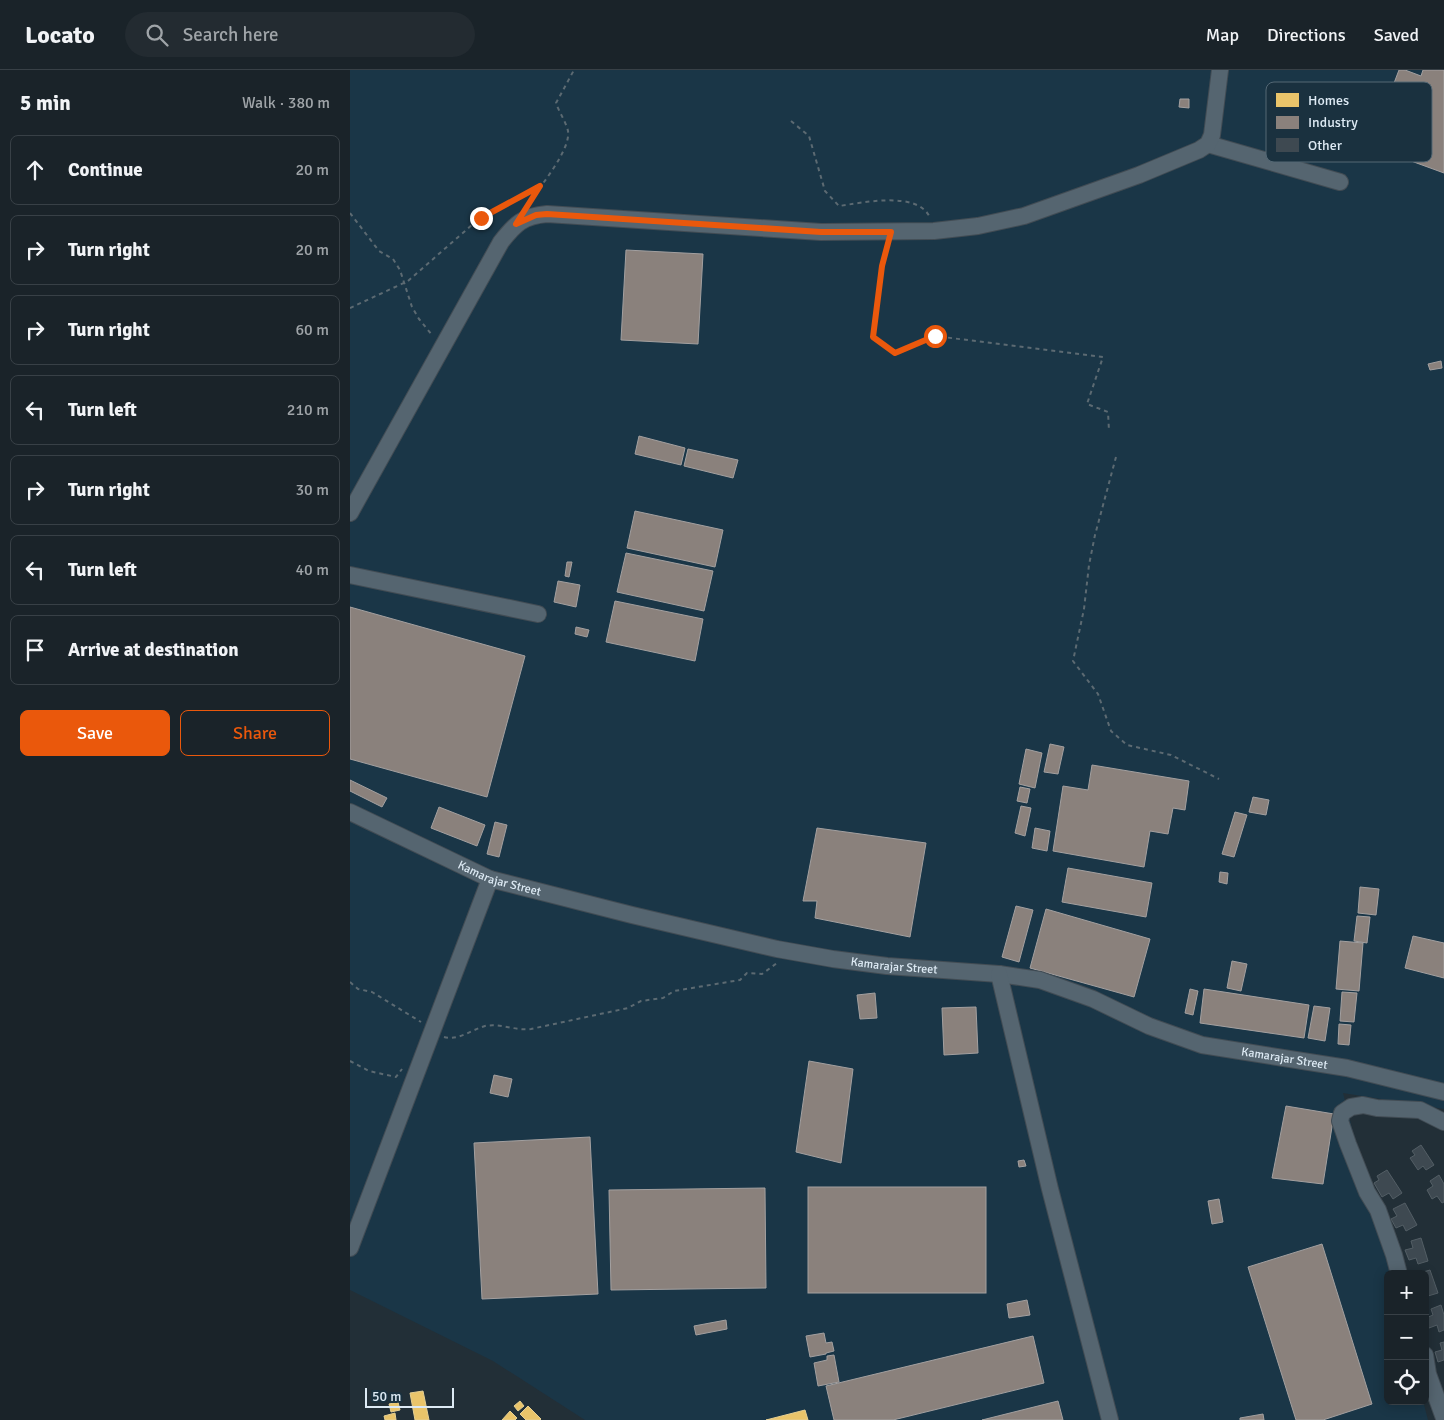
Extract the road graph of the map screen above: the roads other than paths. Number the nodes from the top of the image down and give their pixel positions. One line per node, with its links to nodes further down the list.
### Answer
1 (1220, 70): 2 (street)
2 (1208, 144): 3 (street); 6 (street)
3 (1266, 161)
4 (1271, 162): 5 (street)
5 (1340, 182)
6 (350, 514)
7 (350, 575): 8 (street)
8 (538, 614)
9 (350, 812): 10 (street, Kamarajar Street)
10 (490, 879): 11 (street, Kamarajar Street); 14 (street)
11 (999, 974): 12 (street, Kamarajar Street); 18 (street)
12 (1444, 1092)
13 (1444, 1122): 15 (street)
14 (350, 1248)
15 (1398, 1270)
16 (1426, 1360): 17 (street)
17 (1444, 1418)
18 (1110, 1420)

